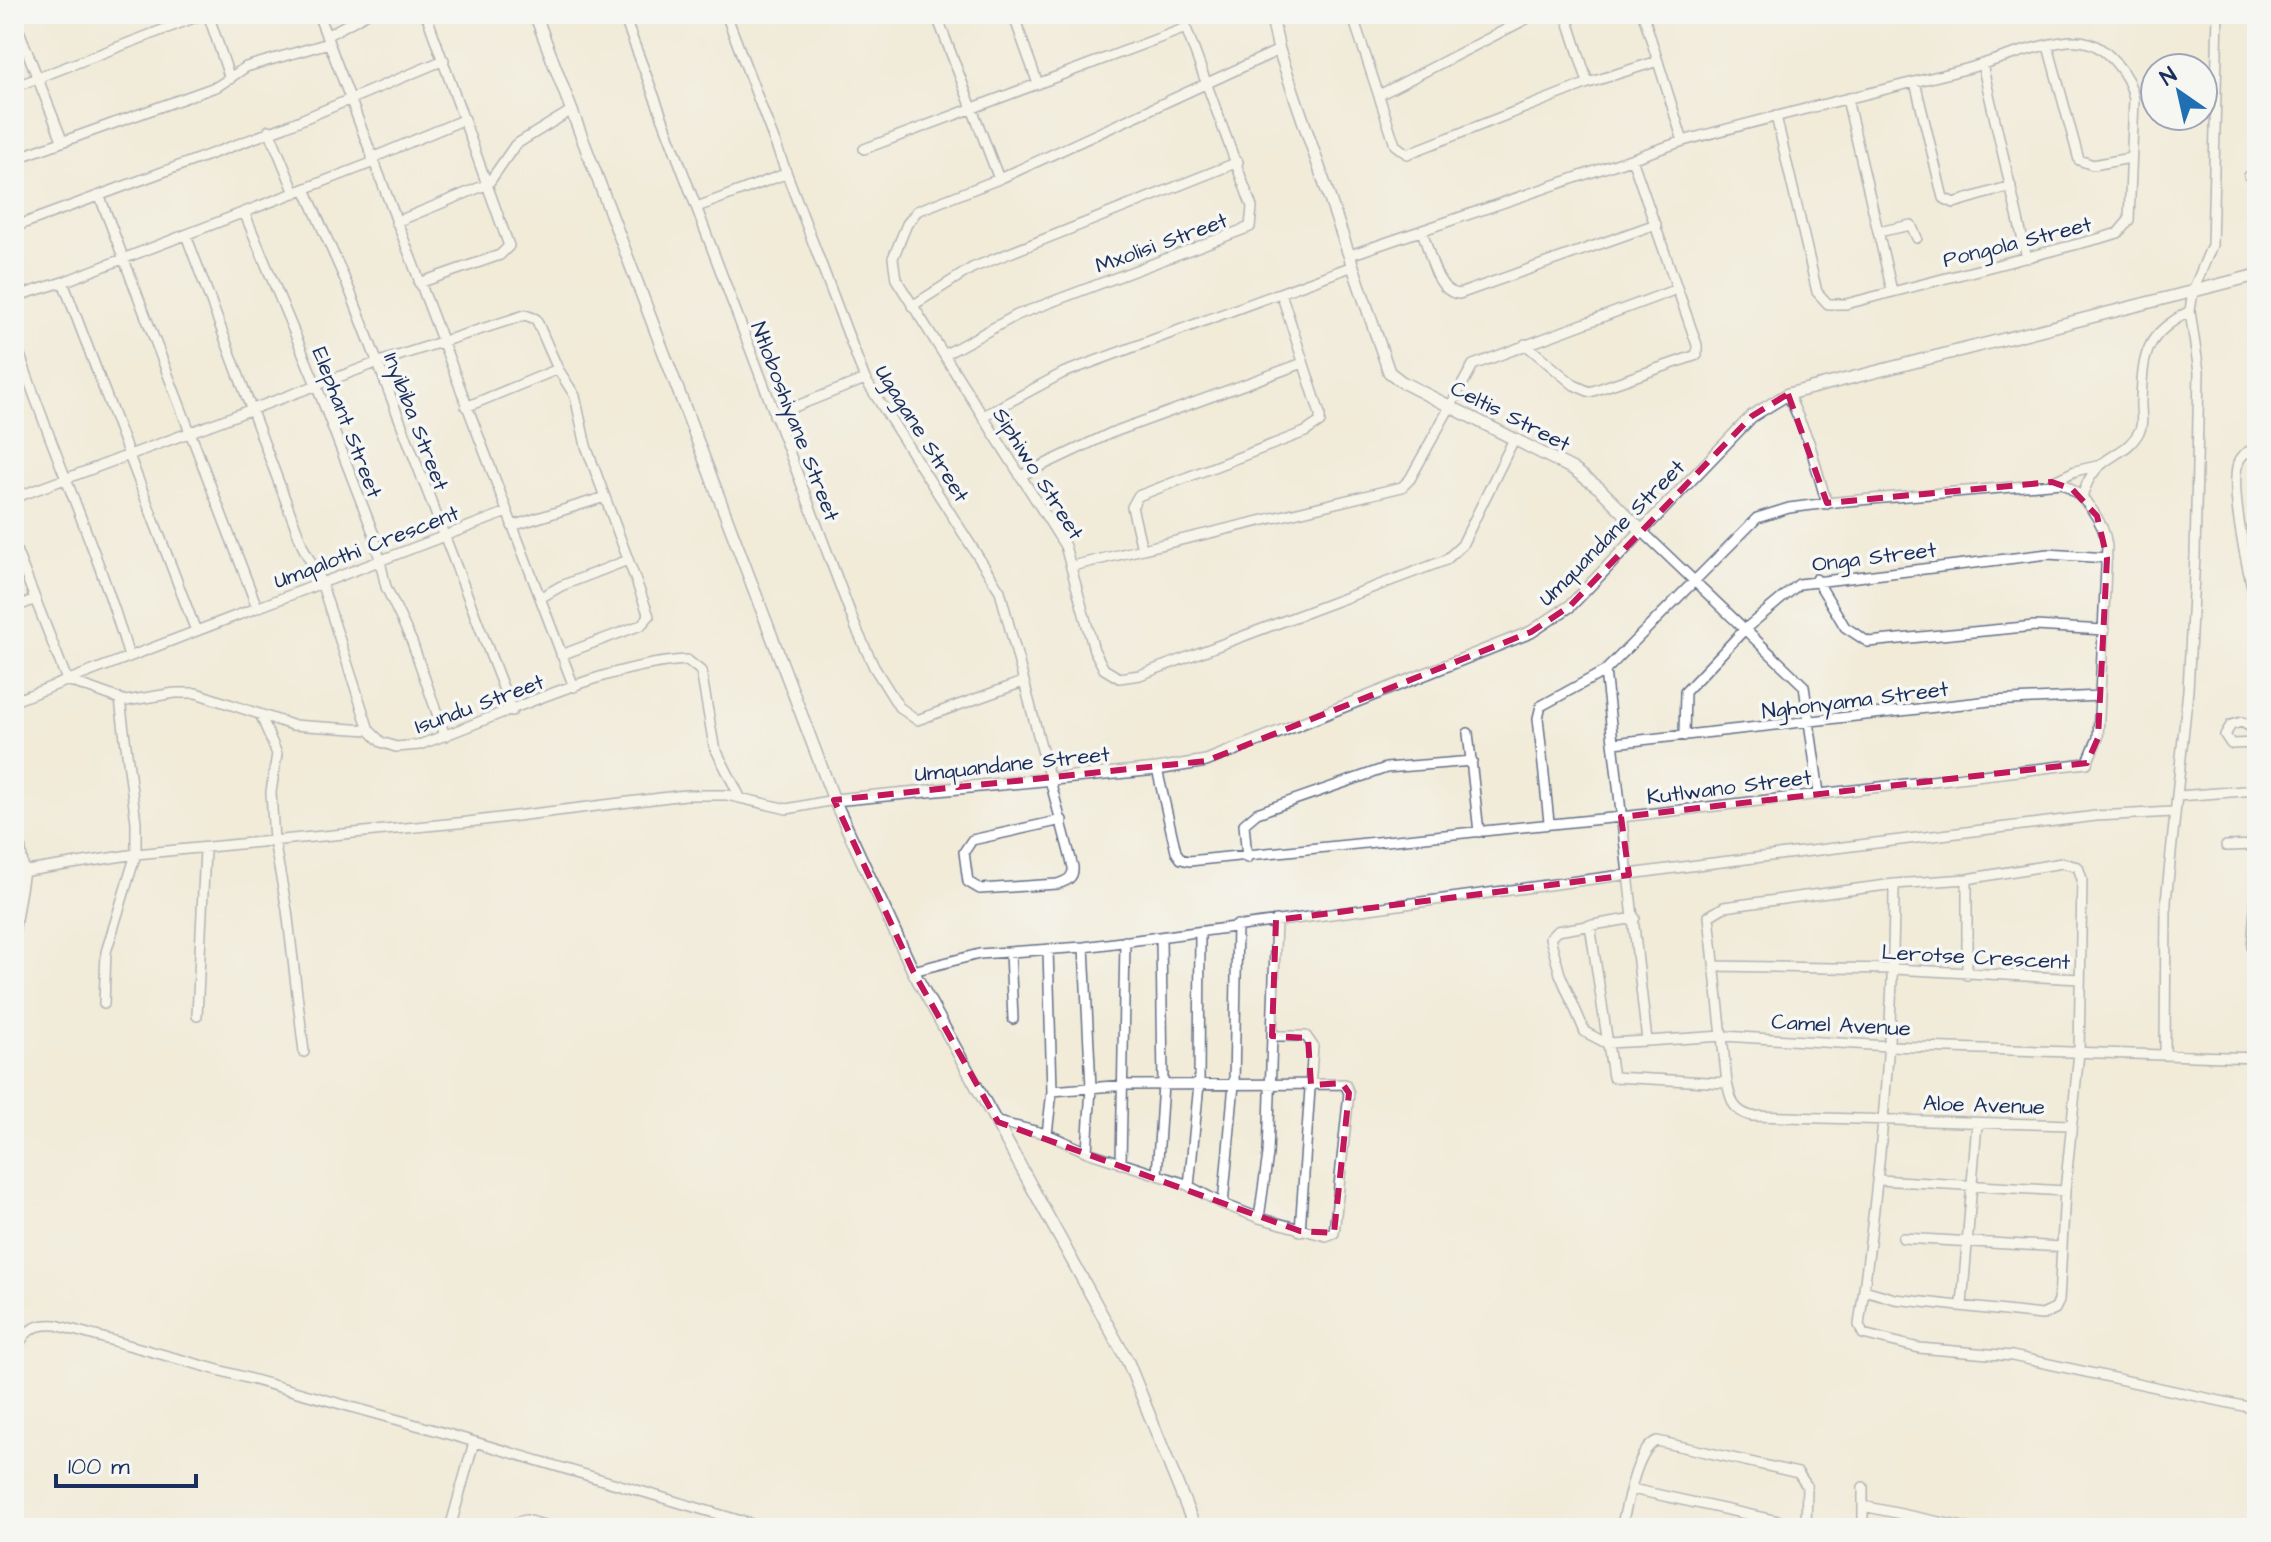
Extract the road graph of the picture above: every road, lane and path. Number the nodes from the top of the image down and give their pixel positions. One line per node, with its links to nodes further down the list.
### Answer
1 (206, 14): 26 (street); 27 (street)
2 (318, 14): 20 (street)
3 (366, 14): 20 (street)
4 (426, 14): 23 (street)
5 (535, 14): 36 (street)
6 (623, 14): 56 (street, Ntloboshiyane Street)
7 (726, 14): 49 (street, Ugagane Street)
8 (936, 14): 37 (street)
9 (1027, 14): 17 (street)
10 (1186, 14): 19 (street)
11 (1271, 14): 22 (street, Celtis Street)
12 (1352, 14): 33 (street)
13 (1536, 14): 33 (street)
14 (1566, 14): 30 (street)
15 (1643, 14): 24 (street)
16 (2218, 14): 73 (street)
17 (1014, 16): 31 (street)
18 (14, 18): 26 (street)
19 (1186, 28): 29 (street, Mxolisi Street); 31 (street)
20 (328, 40): 27 (street); 34 (street)
21 (2048, 46): 25 (street, Pongola Street); 44 (street); 44 (street, Pongola Street)
22 (1279, 50): 29 (street, Siphiwo Street); 67 (street, Celtis Street)
23 (444, 60): 34 (street); 39 (street)
24 (1658, 61): 30 (street); 42 (street)
25 (1982, 64): 28 (street, Pongola Street); 52 (street)
26 (35, 79): 32 (street); 41 (street)
27 (230, 79): 41 (street)
28 (1915, 82): 35 (street, Pongola Street); 52 (street)
29 (1208, 83): 48 (street, Mxolisi Street); 50 (street, Siphiwo Street)
30 (1588, 83): 33 (street)
31 (1038, 84): 37 (street)
32 (14, 87)
33 (1381, 94)
34 (350, 98): 40 (street); 47 (street)
35 (1847, 99): 38 (street, Pongola Street); 62 (street)
36 (572, 110): 51 (street); 154 (street)
37 (973, 111): 43 (street); 50 (street)
38 (1776, 116): 42 (street, Pongola Street); 72 (street, Pongola Street)
39 (465, 119): 47 (street); 51 (street)
40 (269, 130): 54 (street); 55 (street)
41 (62, 140): 45 (street)
42 (1683, 141): 46 (street, Pongola Street)
43 (864, 149)
44 (2130, 158): 65 (street, Pongola Street)
45 (14, 159)
46 (1632, 159): 59 (street); 61 (street, Pongola Street)
47 (373, 160): 53 (street); 58 (street)
48 (1238, 162): 76 (street); 81 (street, Mxolisi Street)
49 (785, 174): 56 (street); 85 (street, Ugagane Street)
50 (999, 179): 76 (street, Siphiwo Street)
51 (488, 184): 58 (street); 70 (street)
52 (2011, 186): 65 (street)
53 (305, 189): 54 (street); 82 (street, Inyibiba Street)
54 (295, 193): 57 (street)
55 (100, 197): 60 (street); 66 (street)
56 (697, 207): 91 (street, Ntloboshiyane Street)
57 (244, 212): 63 (street); 86 (street, Elephant Street)
58 (396, 222): 70 (street)
59 (1656, 224): 61 (street); 71 (street)
60 (14, 227)
61 (1422, 231): 67 (street, Pongola Street)
62 (1878, 232): 64 (street); 72 (street)
63 (186, 235): 66 (street); 90 (street)
64 (1917, 238)
65 (2027, 258): 72 (street, Pongola Street)
66 (125, 259): 69 (street); 93 (street)
67 (1352, 261): 74 (street, Pongola Street); 88 (street, Celtis Street)
68 (2257, 275): 73 (street, Umquandane Street)
69 (63, 282): 75 (street); 96 (street)
70 (419, 283): 79 (street)
71 (1677, 289): 80 (street); 80 (street)
72 (1892, 291)
73 (2193, 291): 77 (street); 87 (street, Umquandane Street)
74 (1281, 293): 83 (street); 92 (street, Pongola Street)
75 (14, 297)
76 (912, 306): 81 (street, Siphiwo Street)
77 (2190, 311): 97 (street); 152 (street)
78 (14, 337): 99 (street)
79 (440, 340): 82 (street); 84 (street); 89 (street)
80 (1525, 344): 88 (street)
81 (944, 355): 92 (street, Siphiwo Street)
82 (376, 363): 86 (street); 108 (street, Inyibiba Street)
83 (1303, 363): 98 (street); 110 (street)
84 (558, 369): 89 (street); 101 (street)
85 (865, 379): 91 (street); 130 (street, Ugagane Street)
86 (317, 387): 90 (street); 113 (street, Elephant Street)
87 (1788, 394): 104 (street); 107 (street, Umquandane Street)
88 (1449, 406): 94 (street, Celtis Street); 110 (street)
89 (466, 407): 105 (street)
90 (253, 412): 93 (street); 117 (street)
91 (774, 415): 130 (street, Ntloboshiyane Street)
92 (983, 416): 98 (street, Siphiwo Street)
93 (190, 435): 96 (street); 120 (street)
94 (1514, 439): 107 (street, Celtis Street); 114 (street, Siphiwo Street)
95 (2257, 448): 121 (street)
96 (128, 457): 99 (street); 125 (street)
97 (2097, 466): 100 (street); 103 (street)
98 (1020, 476): 114 (street, Siphiwo Street)
99 (66, 479): 102 (street); 127 (street)
100 (2052, 482): 103 (street, Kutlwano Street); 104 (street)
101 (605, 497): 106 (street); 112 (street)
102 (14, 498)
103 (2082, 498): 111 (street, Kutlwano Street)
104 (1827, 504): 115 (street)
105 (507, 512): 106 (street, Isundu Street); 108 (street, Umqalothi Crescent)
106 (512, 526): 118 (street, Isundu Street)
107 (1643, 532): 115 (street, Celtis Street); 148 (street, Umquandane Street)
108 (442, 536): 113 (street, Umqalothi Crescent); 135 (street, Inyibiba Street)
109 (14, 545): 119 (street)
110 (1142, 549): 114 (street)
111 (2107, 558): 116 (street, Onga Street); 124 (street, Kutlwano Street)
112 (628, 560): 118 (street); 126 (street)
113 (380, 561): 117 (street, Umqalothi Crescent); 142 (street, Elephant Street)
114 (1072, 566)
115 (1694, 579): 123 (street, Celtis Street); 128 (street)
116 (1816, 579): 123 (street, Onga Street); 124 (street)
117 (321, 582): 120 (street, Umqalothi Crescent); 139 (street)
118 (540, 598): 126 (street, Isundu Street)
119 (35, 599): 122 (street); 129 (street)
120 (257, 607): 125 (street, Umqalothi Crescent)
121 (2257, 607)
122 (14, 608)
123 (1745, 629): 137 (street, Celtis Street); 143 (street, Onga Street)
124 (2104, 630): 132 (street, Kutlwano Street)
125 (196, 631): 127 (street, Umqalothi Crescent)
126 (561, 655): 131 (street, Isundu Street)
127 (129, 657): 129 (street, Umqalothi Crescent)
128 (1605, 671): 144 (street); 159 (street)
129 (67, 680): 133 (street); 134 (street, Umqalothi Crescent)
130 (1023, 682): 149 (street, Ugagane Street)
131 (574, 687): 135 (street, Isundu Street); 153 (street)
132 (2100, 696): 137 (street, Nghonyama Street); 151 (street, Kutlwano Street)
133 (120, 700): 136 (street); 165 (street)
134 (14, 701)
135 (512, 711): 142 (street, Isundu Street)
136 (261, 716): 138 (street); 146 (street)
137 (1811, 723): 143 (street, Nghonyama Street); 151 (street, Celtis Street)
138 (292, 725): 139 (street); 146 (street)
139 (369, 730): 142 (street, Isundu Street)
140 (2257, 731): 145 (street)
141 (1468, 733): 147 (street)
142 (445, 736)
143 (1684, 736): 144 (street, Nghonyama Street)
144 (1614, 743): 157 (street)
145 (2257, 743)
146 (275, 745): 161 (street)
147 (1472, 761): 160 (street); 166 (street)
148 (1157, 769): 149 (street, Umquandane Street); 166 (street, Kutlwano Street)
149 (1052, 779): 154 (street, Umquandane Street); 158 (street, Ugagane Street)
150 (2257, 790): 152 (street)
151 (1819, 793): 157 (street, Kutlwano Street)
152 (2178, 796): 156 (street)
153 (740, 797): 154 (street); 161 (street)
154 (834, 800): 186 (street)
155 (14, 805): 167 (street)
156 (2173, 812): 168 (street); 201 (street)
157 (1621, 817): 159 (street, Kutlwano Street); 168 (street)
158 (1062, 820): 158 (street, Ugagane Street)
159 (1549, 822): 160 (street, Kutlwano Street)
160 (1479, 832): 166 (street, Kutlwano Street)
161 (274, 841): 164 (street); 199 (street)
162 (2257, 845): 163 (street)
163 (2226, 846)
164 (205, 850): 165 (street); 192 (street)
165 (136, 854): 167 (street); 190 (street)
166 (1247, 858)
167 (19, 872): 176 (street)
168 (1629, 875): 172 (street); 173 (street)
169 (1967, 879): 171 (street, Lerotse Crescent); 187 (street); 188 (street, Lerotse Crescent)
170 (2257, 883): 184 (street)
171 (1894, 884): 183 (street, Lerotse Crescent); 185 (street)
172 (1635, 918): 175 (street); 196 (street)
173 (1276, 920): 174 (street); 194 (street)
174 (1237, 925): 177 (street); 206 (street)
175 (1590, 925): 197 (street); 197 (street)
176 (14, 932)
177 (1200, 932): 178 (street); 205 (street)
178 (1161, 937): 179 (street); 204 (street)
179 (1125, 941): 180 (street); 207 (street)
180 (1084, 947): 181 (street); 210 (street)
181 (1048, 949): 182 (street); 211 (street)
182 (1010, 952): 186 (street); 193 (street)
183 (1715, 966): 185 (street, Lerotse Crescent); 195 (street, Aloe Avenue)
184 (2257, 966)
185 (1894, 969): 187 (street, Lerotse Crescent); 198 (street)
186 (913, 971): 213 (street)
187 (1967, 975): 188 (street, Lerotse Crescent)
188 (2080, 979): 200 (street)
189 (14, 1000): 191 (street)
190 (104, 1004)
191 (14, 1007)
192 (197, 1016)
193 (1013, 1019)
194 (1272, 1036): 208 (street); 209 (street)
195 (1723, 1036): 196 (street, Camel Avenue); 198 (street, Camel Avenue); 203 (street, Aloe Avenue)
196 (1647, 1041): 197 (street, Camel Avenue)
197 (1606, 1043): 203 (street)
198 (1888, 1046): 200 (street, Camel Avenue); 212 (street)
199 (304, 1052)
200 (2079, 1052): 201 (street, Camel Avenue); 215 (street)
201 (2165, 1055): 202 (street, Camel Avenue)
202 (2257, 1058)
203 (1727, 1083): 212 (street, Aloe Avenue)
204 (1163, 1084): 205 (street); 207 (street); 219 (street)
205 (1199, 1084): 206 (street); 221 (street)
206 (1234, 1084): 208 (street); 224 (street)
207 (1125, 1085): 210 (street); 218 (street)
208 (1271, 1085): 209 (street); 225 (street)
209 (1311, 1085): 226 (street); 226 (street)
210 (1091, 1087): 211 (street); 217 (street)
211 (1052, 1091): 216 (street)
212 (1884, 1117): 214 (street, Aloe Avenue); 220 (street)
213 (998, 1122): 216 (street); 242 (street)
214 (1977, 1123): 215 (street, Aloe Avenue); 222 (street)
215 (2072, 1125): 223 (street, Aloe Avenue)
216 (1047, 1134): 217 (street)
217 (1087, 1152): 218 (street)
218 (1121, 1164): 219 (street)
219 (1157, 1175): 221 (street)
220 (1879, 1180): 222 (street); 230 (street)
221 (1189, 1186): 224 (street)
222 (1971, 1187): 223 (street); 228 (street)
223 (2065, 1191): 229 (street, Aloe Avenue)
224 (1223, 1204): 225 (street)
225 (1259, 1218): 226 (street)
226 (1300, 1231)
227 (1903, 1238): 228 (street)
228 (1967, 1241): 229 (street); 231 (street)
229 (2062, 1247): 231 (street, Aloe Avenue)
230 (1864, 1290): 231 (street, Aloe Avenue); 233 (street)
231 (1962, 1305)
232 (14, 1356): 234 (street)
233 (2257, 1409)
234 (474, 1442): 238 (street); 241 (street)
235 (1863, 1487): 237 (street)
236 (1632, 1489): 243 (street); 244 (street); 244 (street)
237 (1863, 1506): 245 (street); 246 (street)
238 (450, 1528)
239 (512, 1528): 240 (street)
240 (555, 1528)
241 (765, 1528)
242 (1195, 1528)
243 (1621, 1528)
244 (1806, 1528)
245 (1863, 1528)
246 (1968, 1528)

